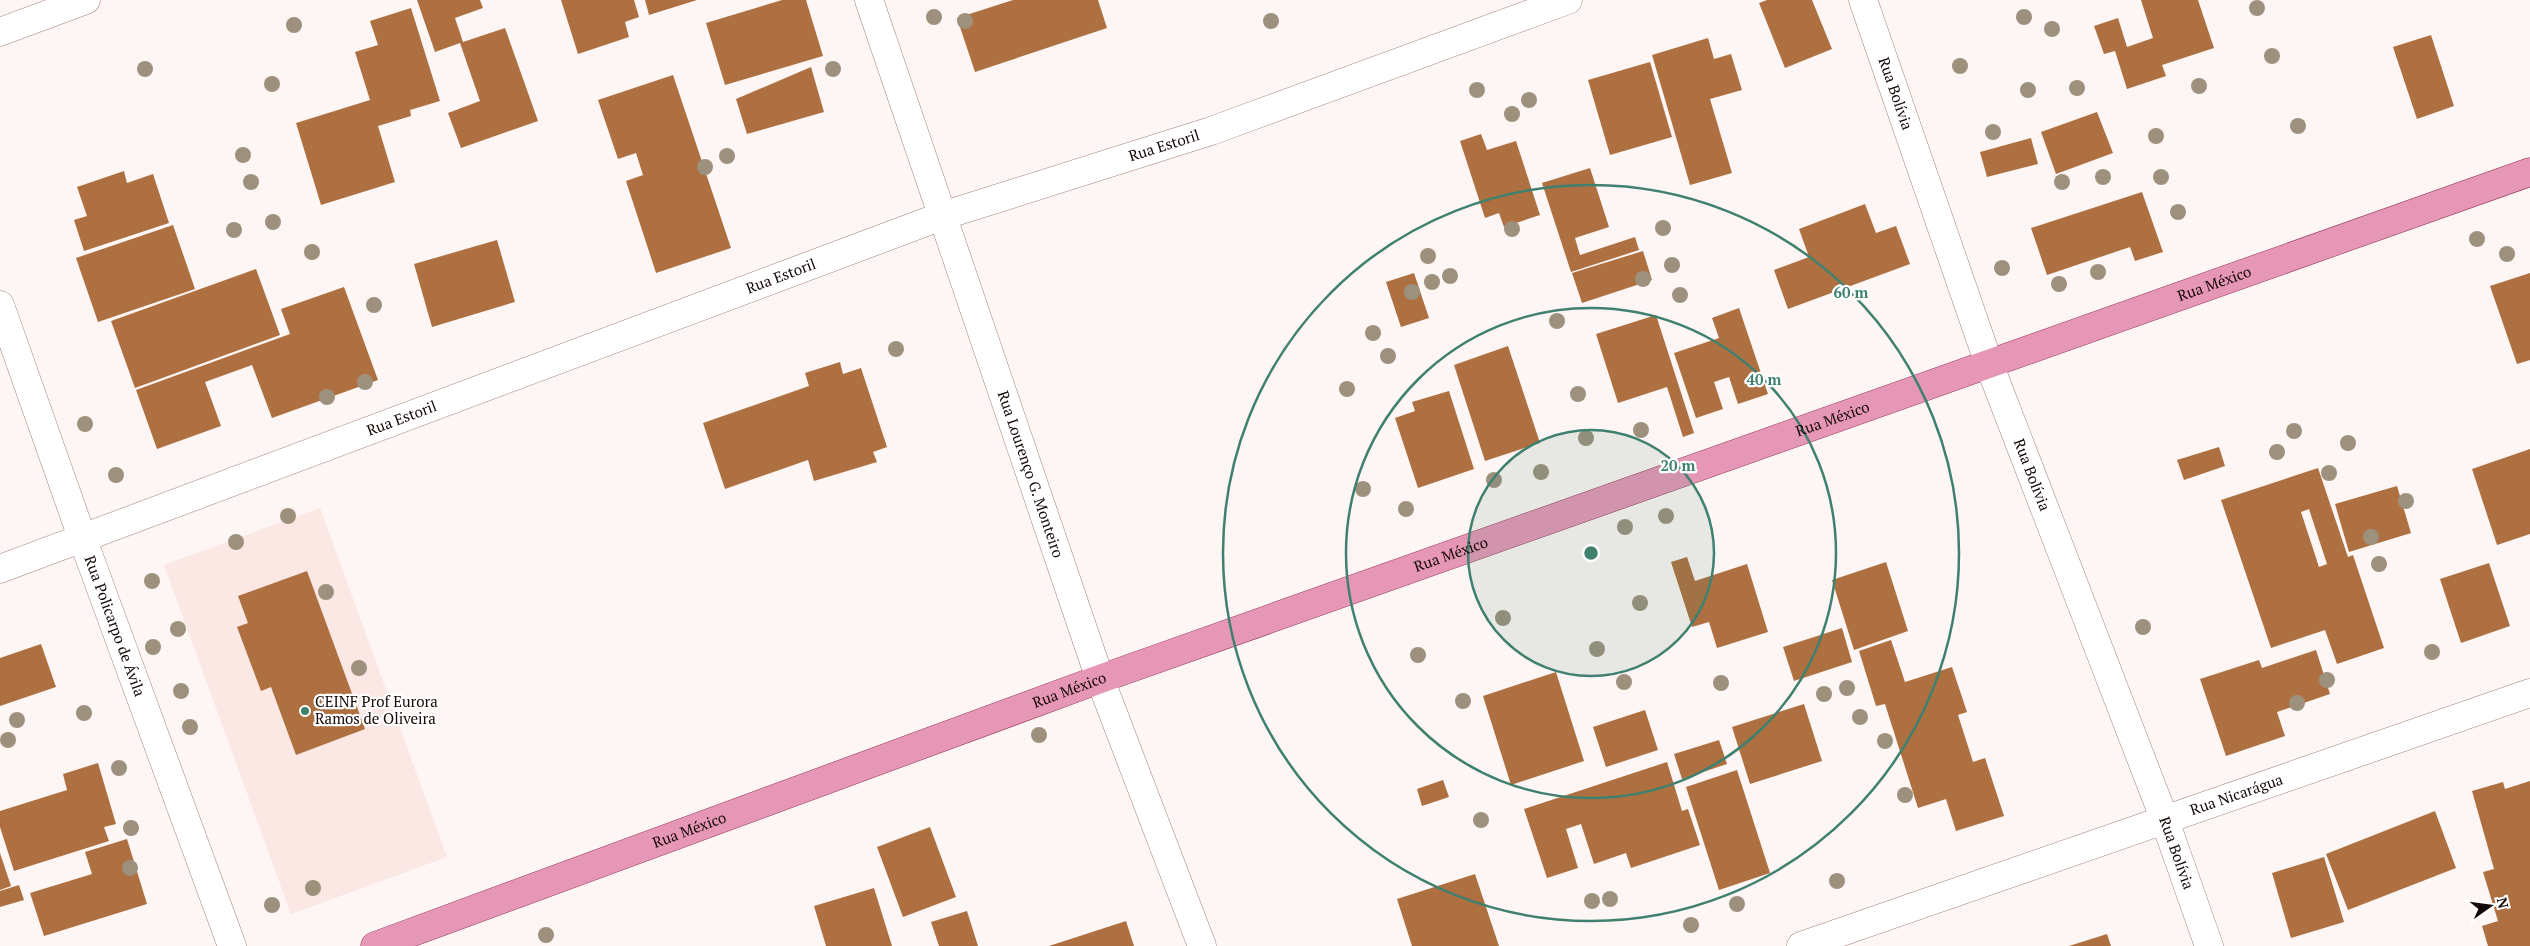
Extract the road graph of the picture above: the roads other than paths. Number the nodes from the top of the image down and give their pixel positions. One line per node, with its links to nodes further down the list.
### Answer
1 (86, 0): 5 (street)
2 (870, 0): 7 (street, Rua Lourenço G. Monteiro)
3 (1568, 0): 7 (street, Rua Estoril)
4 (1863, 0): 9 (street, Rua Bolívia)
5 (0, 32)
6 (2530, 172): 9 (main road, Rua México)
7 (942, 216): 10 (street, Rua Estoril); 12 (street, Rua Lourenço G. Monteiro)
8 (0, 305): 10 (street, Rua Policarpo de Ávila)
9 (1989, 364): 12 (main road, Rua México); 14 (street, Rua Bolívia)
10 (83, 540): 11 (street, Rua Estoril); 15 (street, Rua Policarpo de Ávila)
11 (0, 569)
12 (1100, 679): 16 (main road, Rua México); 17 (street, Rua Lourenço G. Monteiro)
13 (2530, 693): 14 (street, Rua Nicarágua)
14 (2164, 818): 18 (street, Rua Nicarágua); 19 (street, Rua Bolívia)
15 (232, 946)
16 (375, 946)
17 (1202, 946)
18 (1801, 946)
19 (2209, 946)

